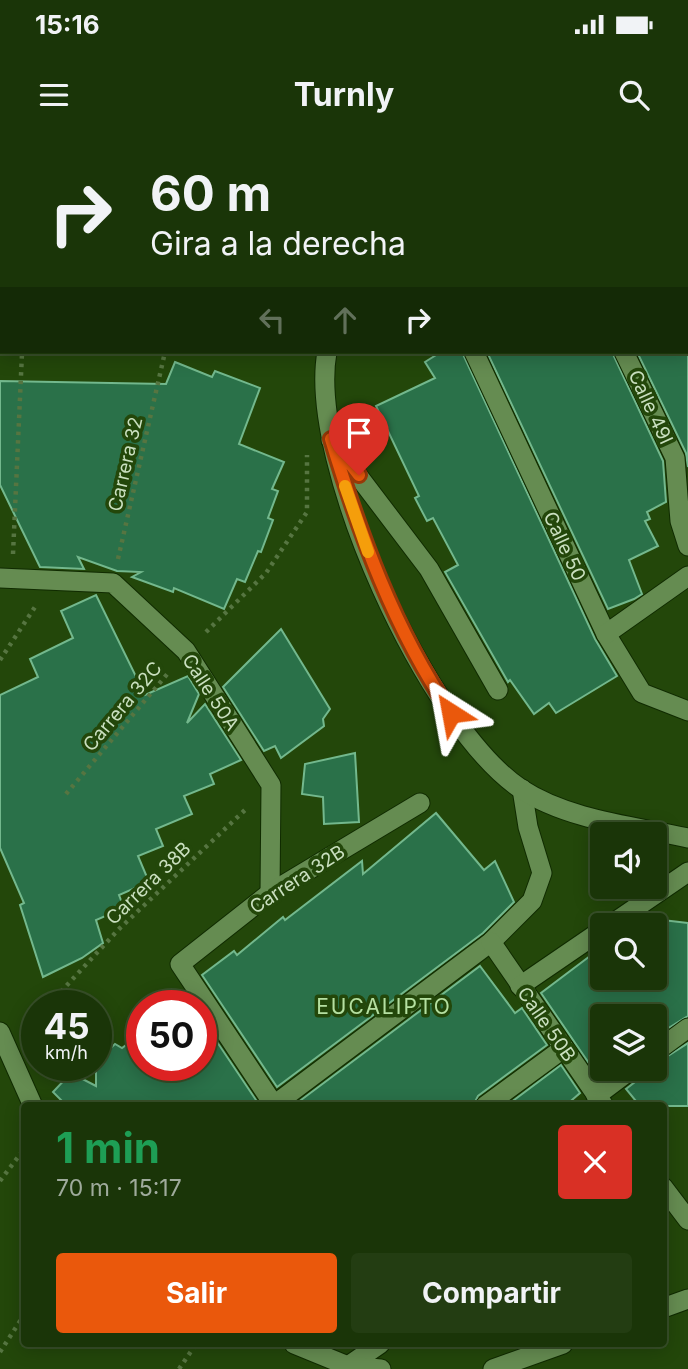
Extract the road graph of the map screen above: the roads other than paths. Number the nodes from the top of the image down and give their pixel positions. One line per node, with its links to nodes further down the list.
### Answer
1 (327, 354): 4 (street)
2 (475, 354): 9 (street, Calle 50)
3 (625, 354): 5 (street, Calle 49I)
4 (331, 439): 10 (street); 12 (street)
5 (684, 515): 6 (street, Calle 49I)
6 (688, 546)
7 (688, 576): 9 (street)
8 (6, 578): 16 (street, Calle 50A)
9 (607, 634): 11 (street, Calle 50)
10 (498, 690)
11 (688, 711)
12 (522, 789): 14 (street); 19 (street)
13 (421, 803): 16 (street, Carrera 32B)
14 (688, 838)
15 (688, 872): 17 (street)
16 (270, 893): 28 (street, Carrera 32B)
17 (628, 913)
18 (590, 938): 20 (street)
19 (491, 942): 20 (street, Calle 50B); 29 (street)
20 (520, 986): 24 (street, Calle 50B)
21 (688, 1028): 23 (street)
22 (0, 1032): 27 (street)
23 (667, 1043)
24 (564, 1048): 26 (street, Calle 50B); 30 (street)
25 (620, 1081): 26 (street)
26 (600, 1101)
27 (31, 1102)
28 (272, 1102)
29 (278, 1102)
30 (490, 1102)
31 (674, 1191): 32 (street)
32 (688, 1220)
33 (688, 1299): 34 (street)
34 (667, 1307)
35 (301, 1347): 38 (street)
36 (376, 1347): 38 (street)
37 (555, 1347): 40 (street)
38 (348, 1366): 39 (street)
39 (381, 1369)
40 (493, 1369)

